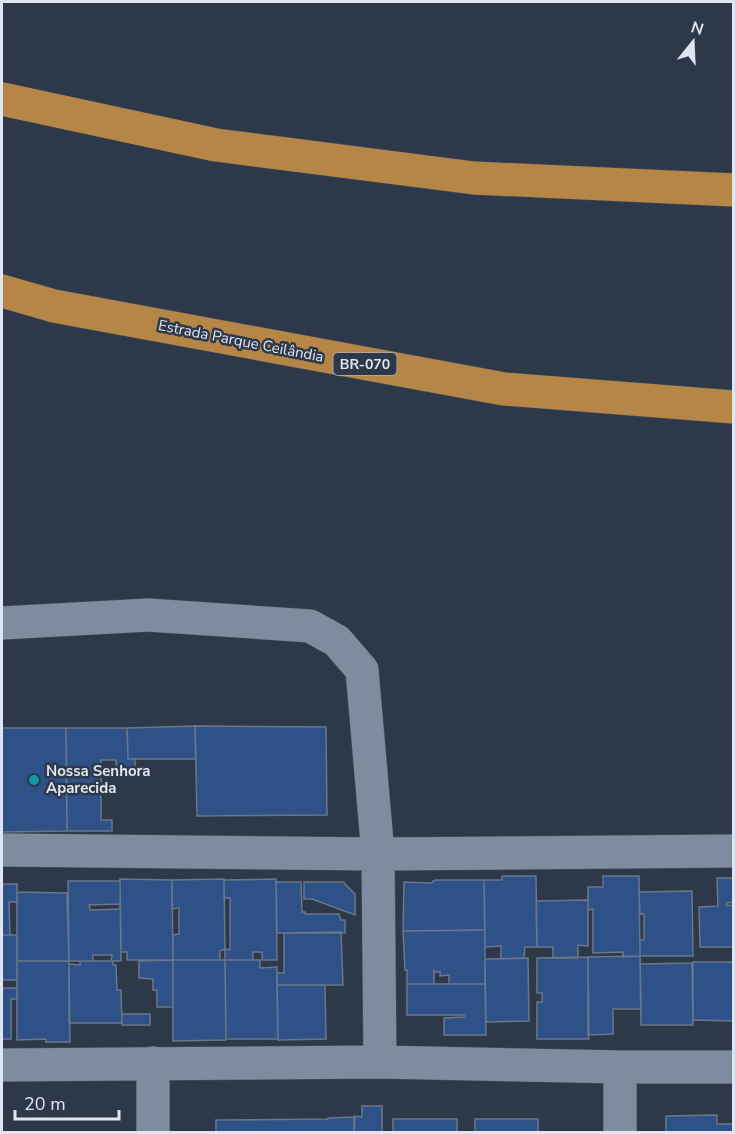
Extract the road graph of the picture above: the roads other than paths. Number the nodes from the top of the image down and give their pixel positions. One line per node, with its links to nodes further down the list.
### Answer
1 (2, 99): 2 (highway)
2 (734, 190)
3 (2, 291): 4 (highway, Estrada Parque Ceilândia / BR-070)
4 (734, 407)
5 (2, 623): 8 (street)
6 (2, 850): 8 (street)
7 (734, 851): 8 (street)
8 (378, 854): 9 (street)
9 (380, 1062): 10 (street); 12 (street)
10 (153, 1063): 11 (street); 14 (street)
11 (2, 1065)
12 (620, 1067): 13 (street); 15 (street)
13 (734, 1067)
14 (153, 1132)
15 (621, 1132)

